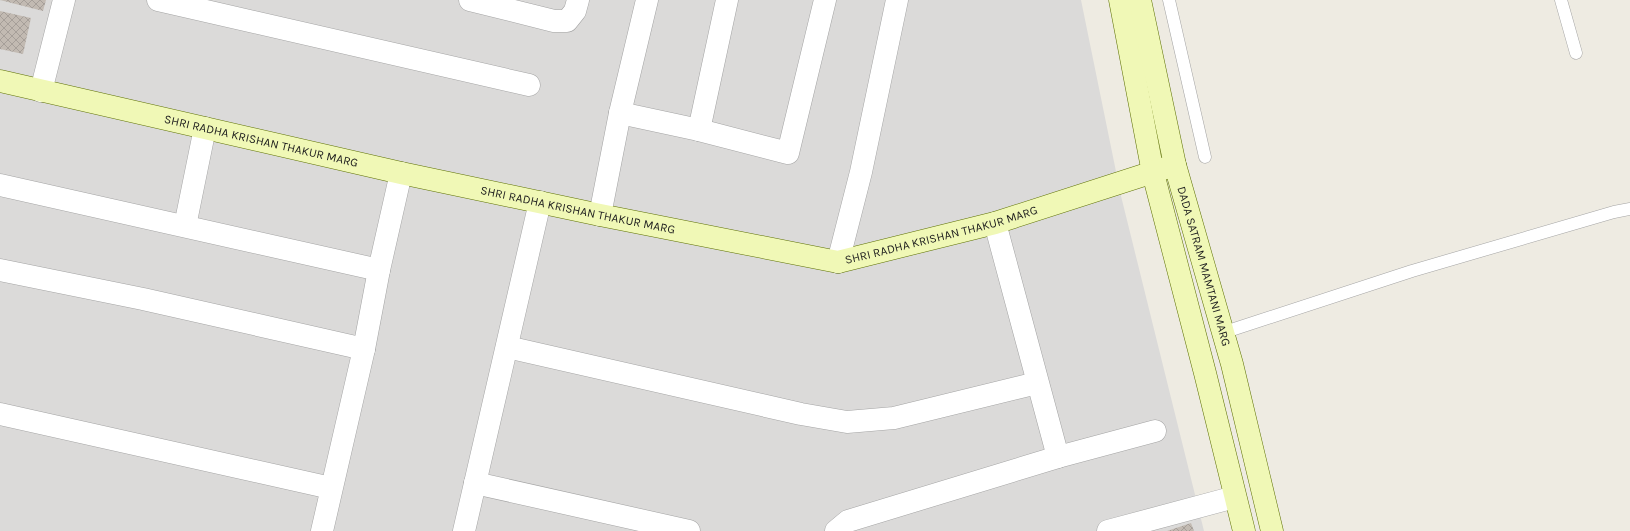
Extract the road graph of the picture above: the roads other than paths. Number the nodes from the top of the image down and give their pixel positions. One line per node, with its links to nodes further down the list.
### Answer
1 (64, 0): 16 (street)
2 (158, 0): 15 (street)
3 (470, 0): 4 (street)
4 (578, 0)
5 (647, 0): 17 (street)
6 (727, 0): 19 (street)
7 (825, 0): 19 (street)
8 (897, 0): 30 (street)
9 (1120, 0): 23 (street, DADA SATRAM MAMTANI MARG)
10 (1140, 0): 21 (street, DADA SATRAM MAMTANI MARG)
11 (1169, 0): 20 (lane)
12 (1561, 0): 13 (lane)
13 (1576, 53)
14 (0, 81): 16 (street, SHRI RADHA KRISHAN THAKUR MARG)
15 (529, 85)
16 (41, 91): 18 (street, SHRI RADHA KRISHAN THAKUR MARG)
17 (620, 113): 19 (street); 27 (street)
18 (204, 128): 22 (street, SHRI RADHA KRISHAN THAKUR MARG); 29 (street)
19 (698, 130)
20 (1205, 156)
21 (1175, 165): 23 (street, SHRI RADHA KRISHAN THAKUR MARG); 33 (street, DADA SATRAM MAMTANI MARG)
22 (401, 173): 25 (street, SHRI RADHA KRISHAN THAKUR MARG); 32 (street)
23 (1153, 173): 28 (street, SHRI RADHA KRISHAN THAKUR MARG); 42 (street, DADA SATRAM MAMTANI MARG)
24 (0, 185): 29 (street)
25 (540, 202): 27 (street, SHRI RADHA KRISHAN THAKUR MARG); 34 (street)
26 (1630, 209): 33 (lane)
27 (600, 215): 30 (street, SHRI RADHA KRISHAN THAKUR MARG)
28 (995, 223): 30 (street, SHRI RADHA KRISHAN THAKUR MARG); 36 (street)
29 (186, 226): 32 (street)
30 (838, 262)
31 (0, 270): 35 (street)
32 (379, 270): 35 (street)
33 (1222, 333): 49 (street, DADA SATRAM MAMTANI MARG)
34 (507, 347): 36 (street); 40 (street)
35 (364, 349): 41 (street)
36 (1037, 383): 39 (street)
37 (0, 414): 41 (street)
38 (1155, 431): 39 (street)
39 (1058, 457): 47 (street)
40 (475, 483): 45 (street); 46 (street)
41 (331, 488): 44 (street)
42 (1235, 497): 43 (street); 48 (street, DADA SATRAM MAMTANI MARG)
43 (1122, 529)
44 (322, 531)
45 (464, 531)
46 (689, 531)
47 (836, 531)
48 (1244, 531)
49 (1272, 531)

